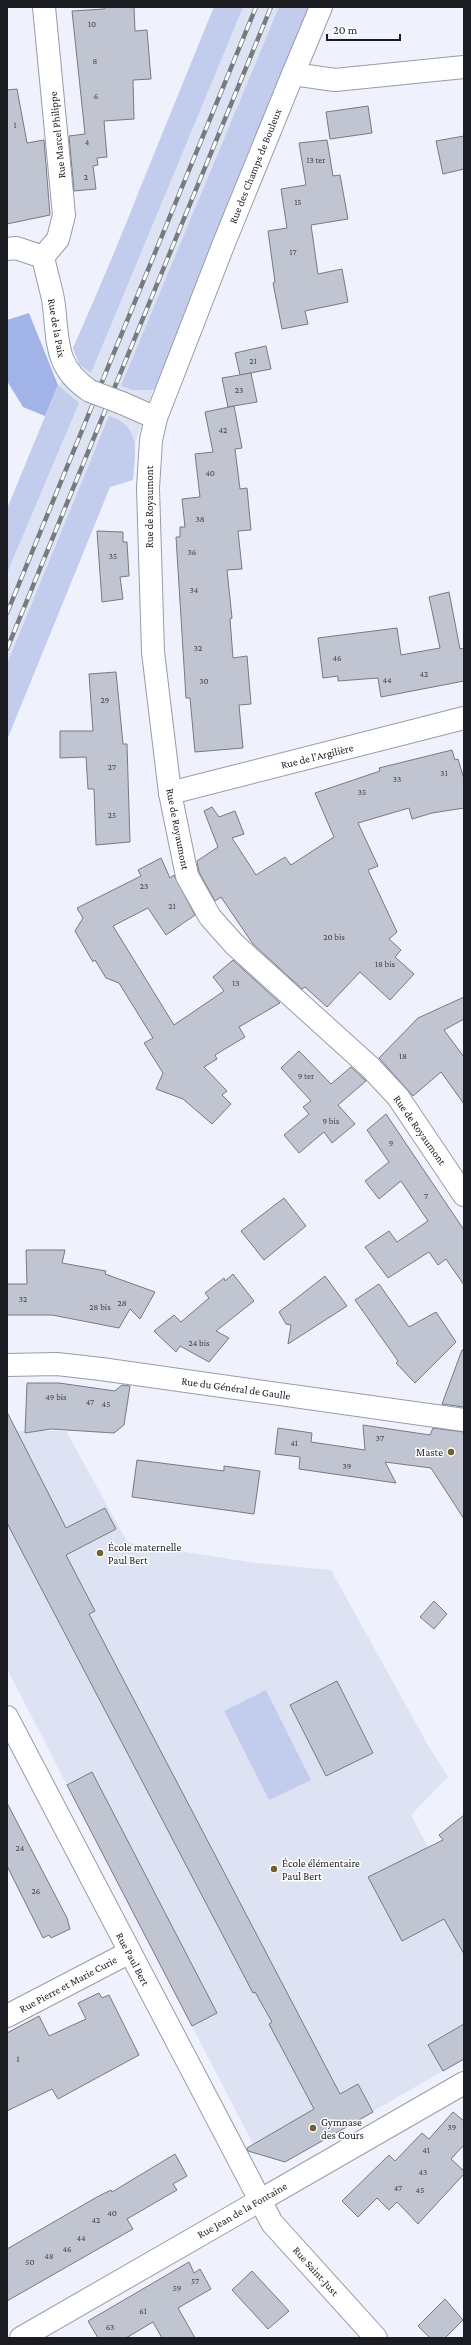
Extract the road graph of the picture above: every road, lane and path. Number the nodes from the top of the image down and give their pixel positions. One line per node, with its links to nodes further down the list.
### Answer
1 (44, 7): 6 (street, Rue Marcel Philippe)
2 (321, 7): 4 (street, Rue des Champs de Bouleux)
3 (464, 67): 4 (street)
4 (293, 74): 7 (street, Rue des Champs de Bouleux)
5 (7, 248): 6 (street)
6 (43, 257): 7 (street, Rue de la Paix, bridge)
7 (156, 418): 9 (street, Rue de Royaumont)
8 (464, 718): 9 (street, Rue de l'Argilière)
9 (170, 793): 10 (street, Rue de Royaumont)
10 (464, 1195)
11 (7, 1365): 12 (street, Rue du Général de Gaulle)
12 (464, 1420)
13 (7, 1717): 14 (street, Rue Paul Bert)
14 (130, 1952): 15 (street, Rue Pierre et Marie Curie); 17 (street, Rue Paul Bert)
15 (7, 2016)
16 (464, 2083): 17 (street, Rue Jean de la Fontaine)
17 (260, 2200): 18 (street, Rue Jean de la Fontaine); 19 (street, Rue Saint-Just)
18 (21, 2338)
19 (376, 2338)

